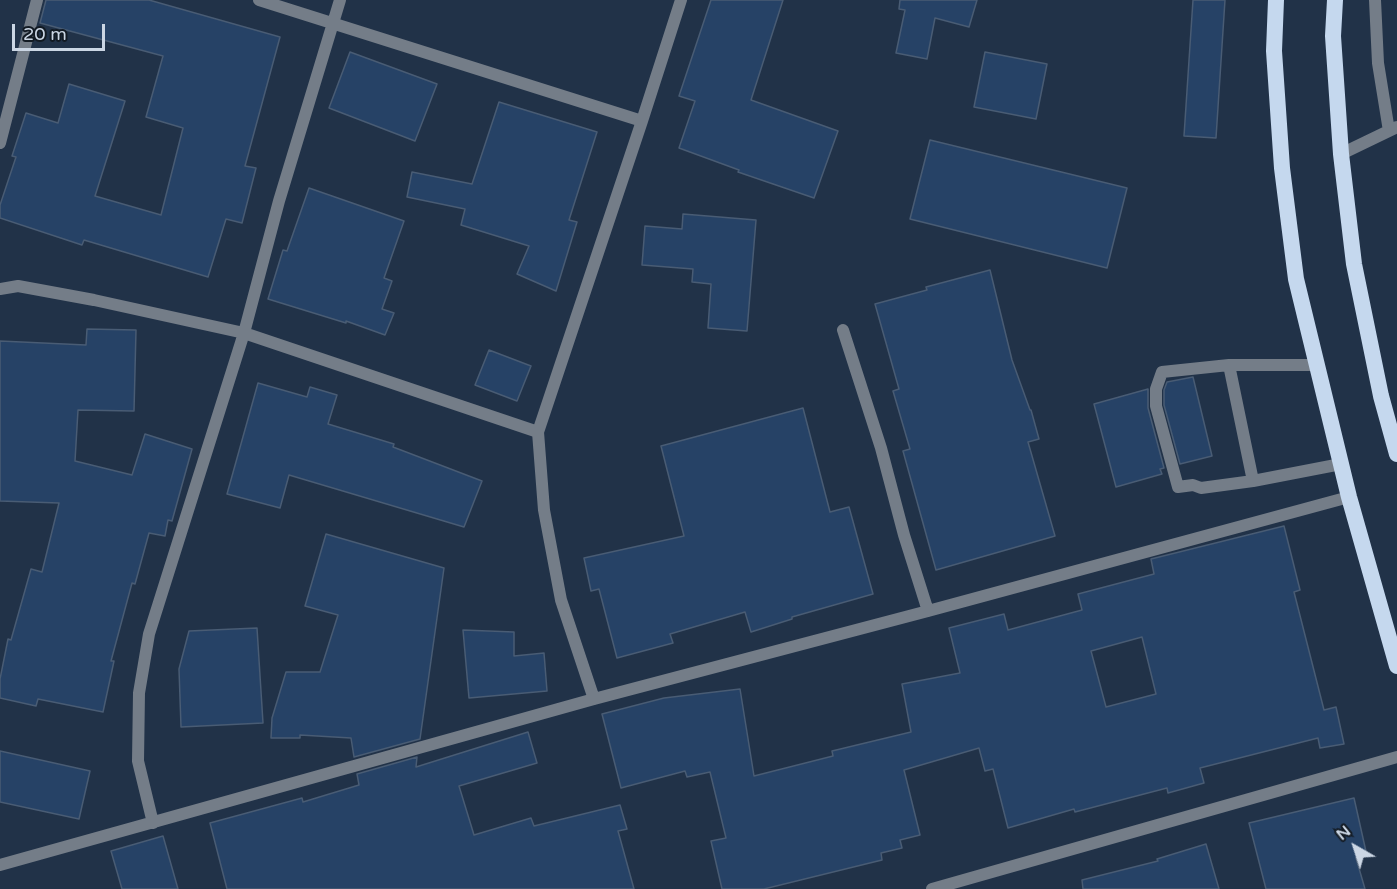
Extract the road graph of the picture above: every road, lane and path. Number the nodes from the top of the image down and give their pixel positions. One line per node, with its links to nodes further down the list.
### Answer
1 (37, 0): 11 (street)
2 (259, 0): 8 (street)
3 (340, 0): 8 (street)
4 (681, 0): 9 (street)
5 (1276, 0): 17 (highway)
6 (1335, 0): 12 (highway)
7 (1375, 0): 10 (street)
8 (334, 23): 9 (street); 15 (street)
9 (642, 122): 18 (street)
10 (1393, 129): 12 (street)
11 (0, 143)
12 (1341, 154): 19 (highway)
13 (0, 289): 15 (street)
14 (843, 330): 23 (street)
15 (244, 333): 18 (street); 27 (street)
16 (1229, 365): 17 (street); 21 (street); 21 (street)
17 (1317, 365): 20 (highway)
18 (538, 432): 25 (street)
19 (1397, 454)
20 (1341, 464): 21 (street); 22 (highway)
21 (1253, 481)
22 (1349, 497): 23 (street); 24 (highway)
23 (928, 611): 25 (street)
24 (1397, 666)
25 (594, 699): 27 (street)
26 (1397, 757): 29 (street)
27 (153, 823): 28 (street)
28 (0, 865)
29 (932, 889)

